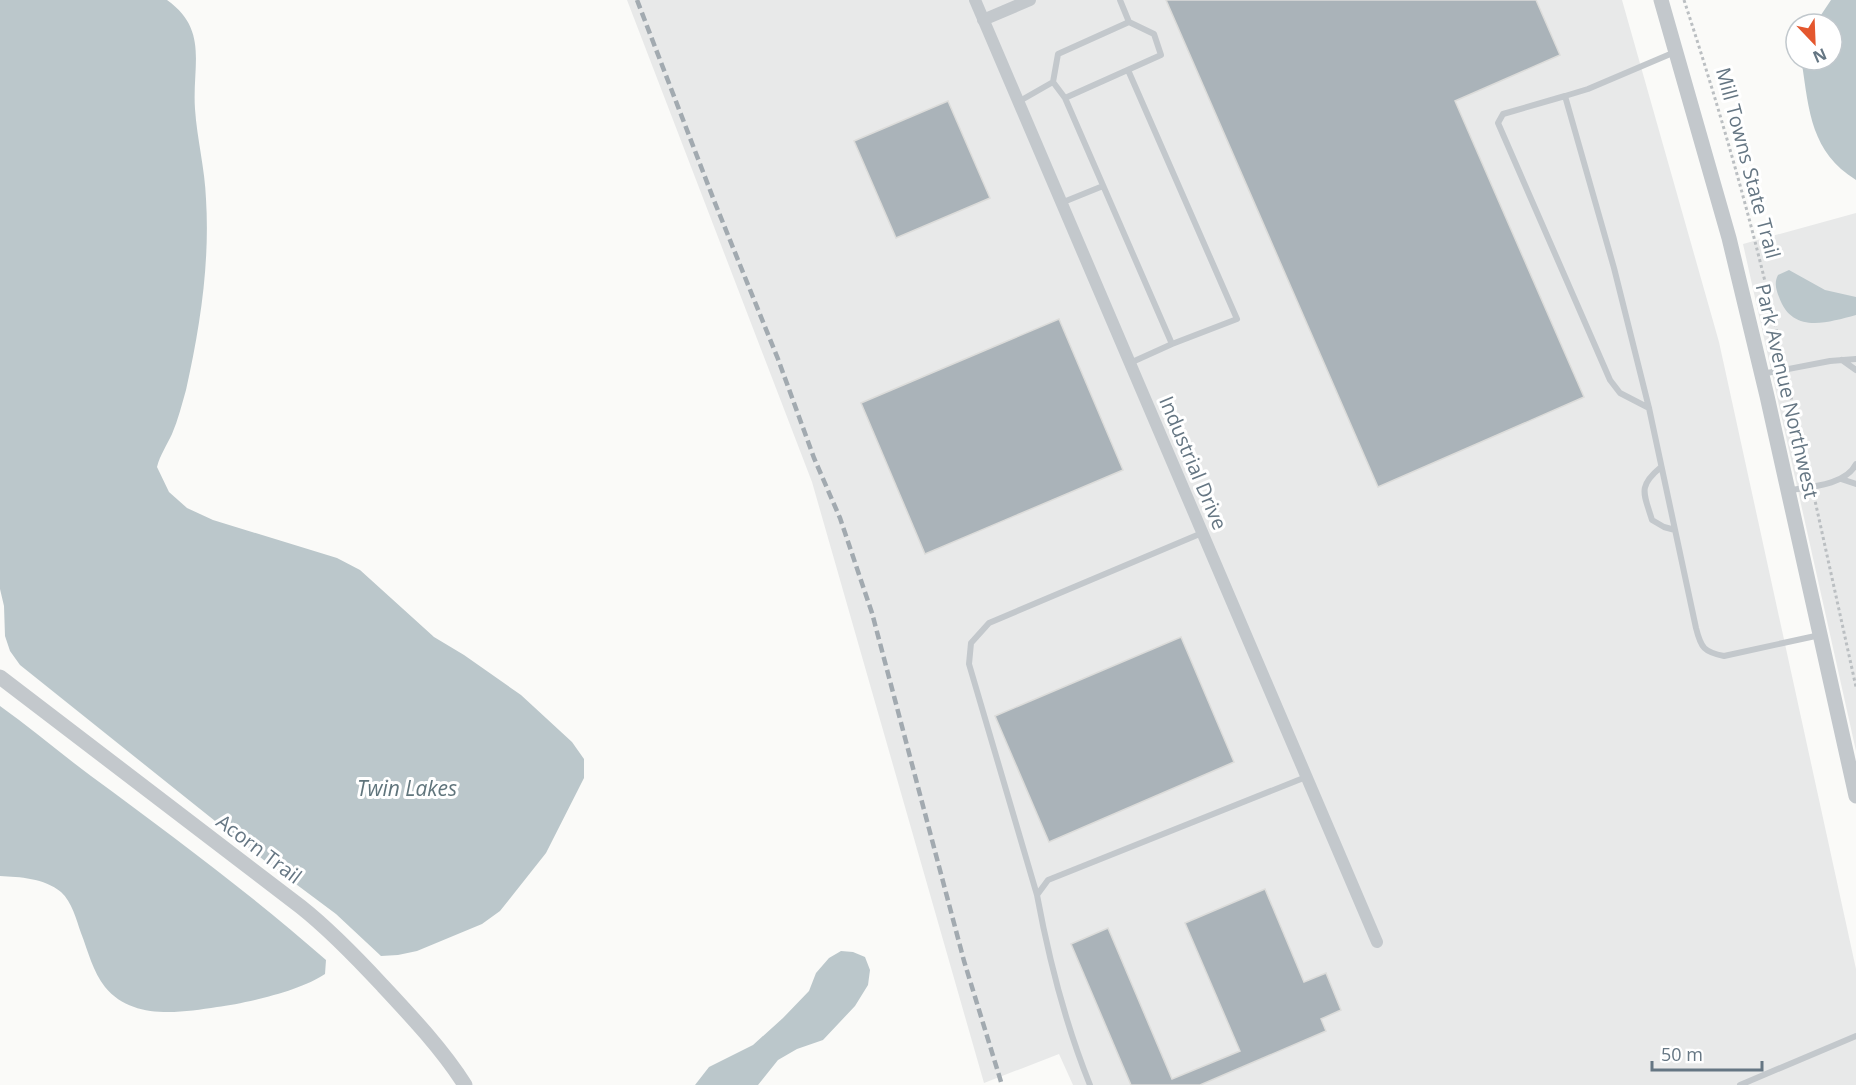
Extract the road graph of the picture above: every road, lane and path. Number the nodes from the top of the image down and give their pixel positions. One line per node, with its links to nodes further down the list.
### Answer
1 (975, 0): 6 (street, Industrial Drive)
2 (1030, 0): 6 (street)
3 (1120, 0): 7 (lane)
4 (1661, 0): 8 (street, Park Avenue Northwest)
5 (1684, 0): 19 (path, Mill Towns State Trail)
6 (983, 20): 13 (street, Industrial Drive)
7 (1129, 22): 9 (lane); 10 (lane)
8 (1677, 51): 11 (lane); 22 (street, Park Avenue Northwest)
9 (1128, 70): 12 (lane); 16 (lane)
10 (1053, 82): 12 (lane); 13 (lane)
11 (1565, 96): 24 (lane); 24 (lane)
12 (1065, 98): 14 (lane)
13 (1018, 102): 15 (street, Industrial Drive)
14 (1103, 186): 15 (lane); 16 (lane)
15 (1061, 203): 20 (street, Industrial Drive)
16 (1173, 344): 20 (lane)
17 (1856, 359): 18 (lane)
18 (1841, 360): 21 (lane); 22 (lane)
19 (1784, 362)
20 (1130, 363): 33 (street, Industrial Drive)
21 (1856, 370)
22 (1762, 374): 30 (street, Park Avenue Northwest)
23 (1786, 374): 28 (path)
24 (1649, 408): 26 (lane)
25 (1856, 464): 27 (lane)
26 (1661, 467): 32 (lane); 32 (lane)
27 (1841, 479): 29 (lane); 30 (lane)
28 (1810, 480)
29 (1856, 484)
30 (1788, 491): 34 (street, Park Avenue Northwest)
31 (1813, 492): 36 (path)
32 (1675, 530): 34 (lane)
33 (1202, 533): 37 (street, Industrial Drive); 39 (lane)
34 (1820, 635): 38 (street, Park Avenue Northwest)
35 (0, 677): 42 (street, Acorn Trail)
36 (1856, 687)
37 (1306, 777): 39 (lane); 40 (street, Industrial Drive)
38 (1856, 796)
39 (1037, 895): 43 (lane)
40 (1377, 942)
41 (1856, 1036): 44 (lane)
42 (465, 1085)
43 (1090, 1085)
44 (1740, 1085)

